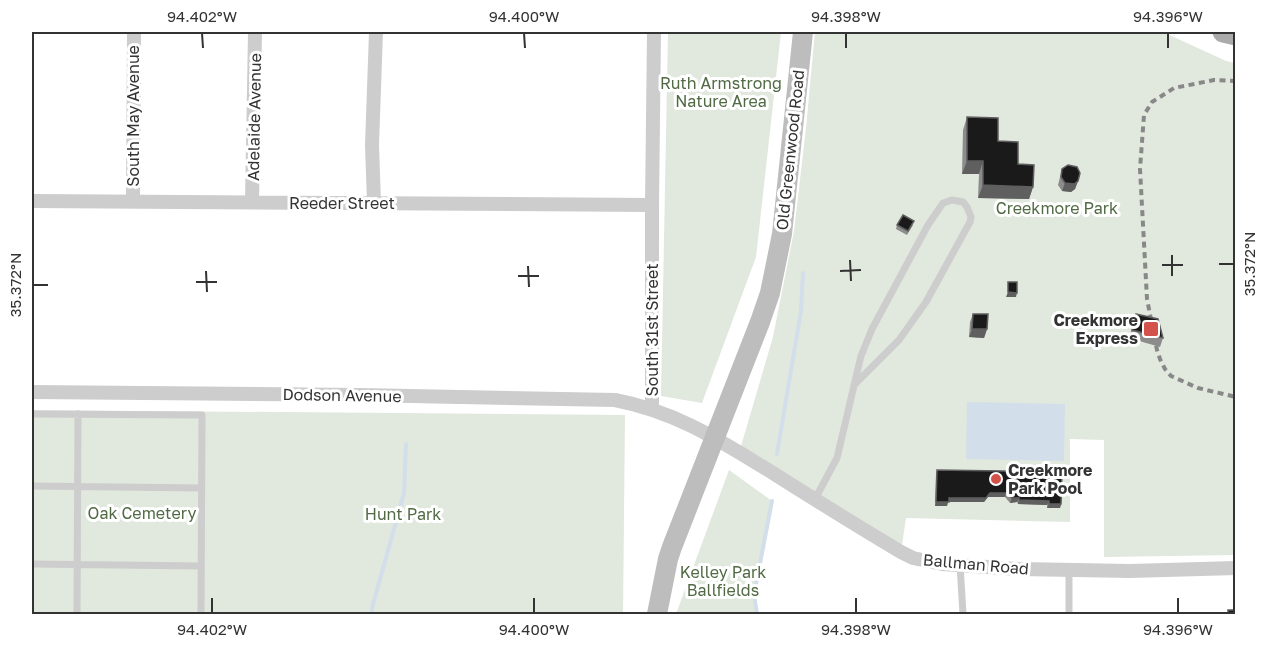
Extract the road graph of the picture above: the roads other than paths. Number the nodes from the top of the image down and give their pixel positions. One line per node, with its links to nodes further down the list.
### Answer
1 (134, 32): 9 (street, South May Avenue)
2 (255, 32): 10 (street, Adelaide Avenue)
3 (376, 32): 11 (street)
4 (654, 32): 12 (street, South 31st Street)
5 (803, 32): 18 (main road, Old Greenwood Road)
6 (1223, 32): 7 (main road)
7 (1236, 35)
8 (32, 201): 9 (street, Reeder Street)
9 (133, 201): 10 (street, Reeder Street)
10 (252, 202): 11 (street, Reeder Street)
11 (374, 203): 12 (street, Reeder Street)
12 (652, 205): 15 (street, South 31st Street)
13 (854, 385): 13 (lane); 22 (lane)
14 (32, 392): 15 (street, Dodson Avenue)
15 (652, 409): 18 (street, South 31st Street)
16 (32, 414): 17 (lane)
17 (78, 414): 20 (lane); 21 (lane)
18 (714, 437): 22 (street, Ballman Road); 31 (main road)
19 (32, 486): 20 (lane)
20 (77, 486): 21 (lane); 24 (lane)
21 (201, 488): 26 (lane)
22 (815, 499): 25 (street, Ballman Road)
23 (32, 564): 24 (lane)
24 (77, 565): 26 (lane); 29 (lane)
25 (960, 565): 28 (street, Ballman Road); 32 (lane)
26 (201, 566): 30 (lane)
27 (1236, 568): 28 (street, Ballman Road)
28 (1069, 570): 33 (lane)
29 (77, 615)
30 (201, 615)
31 (657, 615)
32 (963, 615)
33 (1069, 615)

